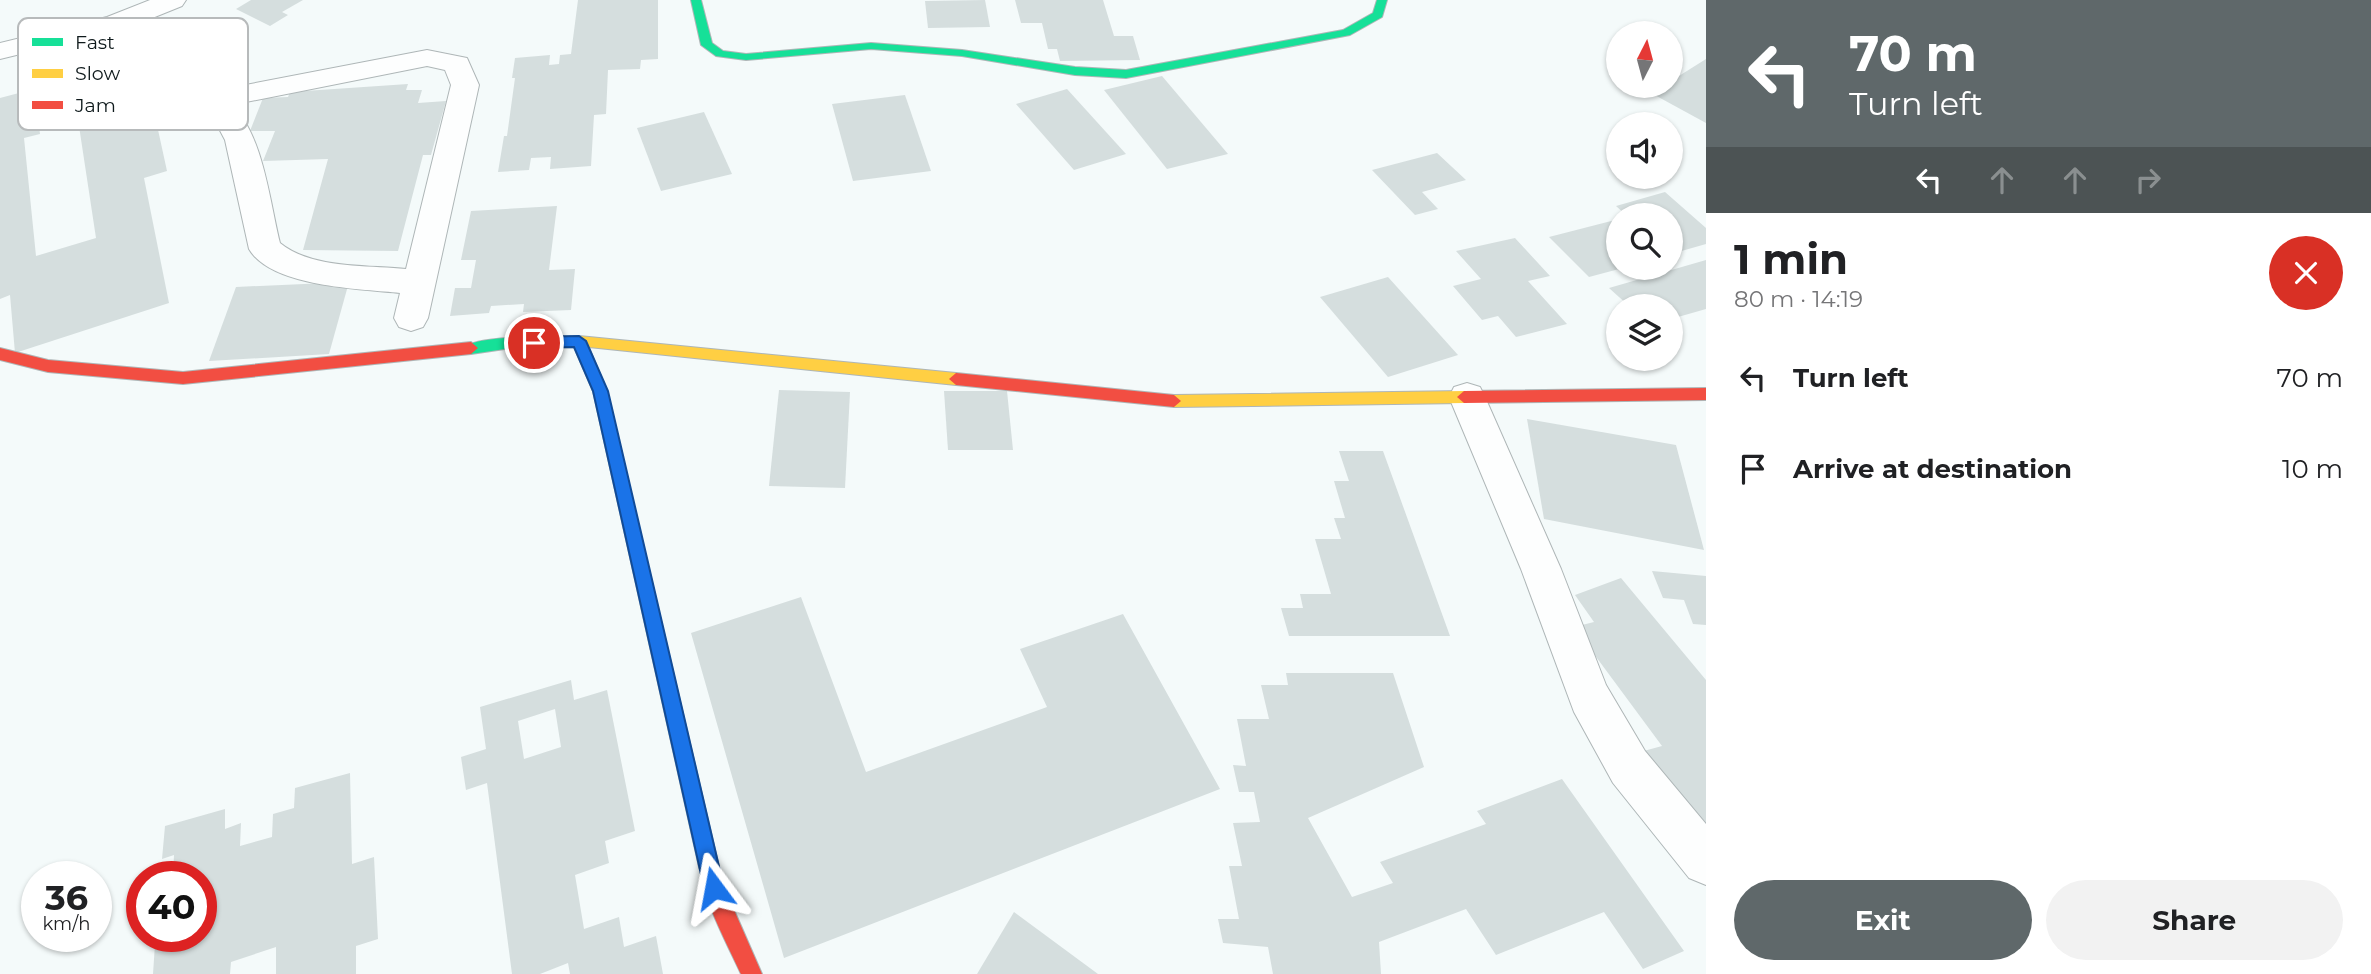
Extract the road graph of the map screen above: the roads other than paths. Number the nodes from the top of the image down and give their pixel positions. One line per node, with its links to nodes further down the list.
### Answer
1 (173, 0): 4 (street)
2 (696, 0): 3 (street)
3 (1382, 0)
4 (128, 18)
5 (18, 47): 6 (street)
6 (0, 51)
7 (248, 93): 9 (street)
8 (234, 130): 9 (street)
9 (418, 282): 10 (street)
10 (408, 335): 11 (street); 12 (street)
11 (579, 341): 14 (street); 16 (street)
12 (0, 354)
13 (1706, 394): 14 (street)
14 (1467, 397): 15 (street)
15 (1706, 861)
16 (752, 974)

